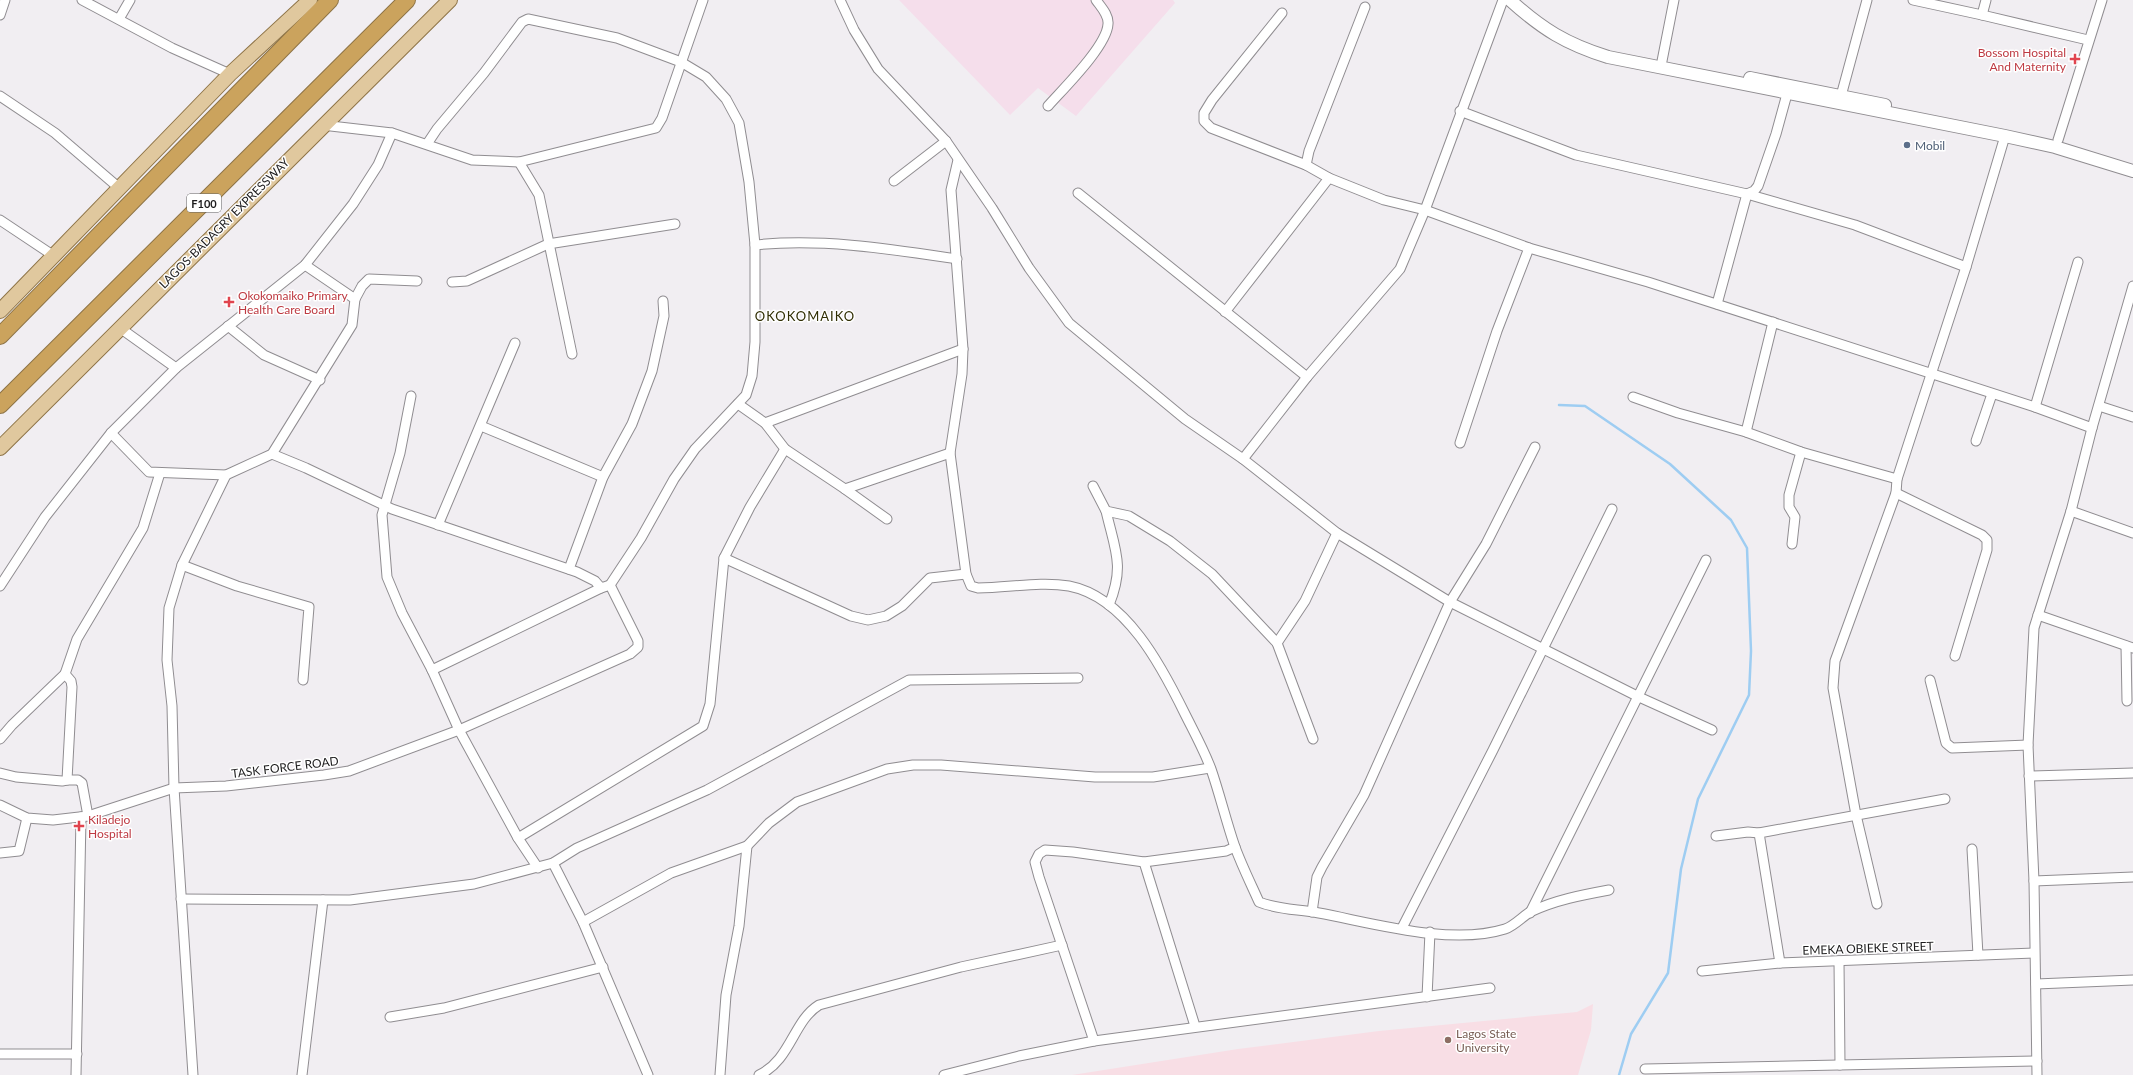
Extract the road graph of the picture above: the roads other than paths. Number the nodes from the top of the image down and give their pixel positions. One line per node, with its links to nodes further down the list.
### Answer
1 (5, 0): 21 (street)
2 (82, 0): 23 (street)
3 (130, 0): 23 (street)
4 (310, 0): 27 (main road)
5 (330, 0): 71 (highway)
6 (407, 0): 83 (highway, F100)
7 (450, 0): 33 (main road, LAGOS-BADAGRY EXPRESSWAY)
8 (704, 0): 26 (street)
9 (840, 0): 37 (street)
10 (1096, 0): 31 (street)
11 (1503, 0): 32 (street)
12 (1510, 0): 28 (street)
13 (1522, 0): 25 (street)
14 (1674, 0): 25 (street)
15 (1866, 0): 30 (street)
16 (1913, 0): 22 (street)
17 (1986, 0): 22 (street)
18 (2102, 0): 24 (street)
19 (1365, 7): 42 (street)
20 (1282, 14): 42 (street)
21 (0, 15)
22 (1982, 15): 24 (street)
23 (119, 19): 27 (street)
24 (2088, 40): 36 (street)
25 (1662, 60): 30 (street)
26 (681, 62): 38 (street); 40 (street); 53 (street)
27 (230, 74): 46 (main road)
28 (1787, 94): 35 (street); 48 (street)
29 (0, 96): 46 (street)
30 (1841, 96): 36 (street)
31 (1048, 106)
32 (1460, 111): 48 (street); 49 (street)
33 (322, 125): 34 (street); 70 (main road, LAGOS-BADAGRY EXPRESSWAY)
34 (392, 133): 38 (street); 58 (street)
35 (2005, 136): 43 (street); 59 (street)
36 (2058, 140): 41 (street)
37 (946, 141): 39 (street); 45 (street)
38 (427, 144): 40 (street)
39 (958, 160): 56 (street); 100 (street)
40 (519, 162): 52 (street)
41 (2133, 164)
42 (1306, 165): 44 (street)
43 (2133, 171)
44 (1328, 178): 49 (street); 67 (street)
45 (894, 181)
46 (118, 187): 55 (main road)
47 (1078, 193): 67 (street)
48 (1747, 194): 59 (street); 65 (street)
49 (1425, 210): 54 (street); 77 (street)
50 (0, 220): 55 (street)
51 (675, 224): 52 (street)
52 (548, 244): 61 (street); 74 (street)
53 (755, 245): 56 (street); 82 (street)
54 (1529, 248): 65 (street); 93 (street)
55 (54, 256): 66 (main road)
56 (957, 259): 73 (street)
57 (2078, 262): 85 (street)
58 (305, 265): 63 (street); 69 (street)
59 (1966, 267): 76 (street)
60 (417, 281): 63 (street)
61 (452, 282)
62 (2132, 292): 84 (street)
63 (355, 299): 78 (street)
64 (663, 301): 103 (street)
65 (1717, 304): 68 (street)
66 (0, 311)
67 (1225, 312): 77 (street)
68 (1773, 322): 76 (street); 90 (street)
69 (228, 326): 75 (street); 78 (street)
70 (120, 328): 75 (street); 95 (main road, LAGOS-BADAGRY EXPRESSWAY)
71 (0, 336)
72 (515, 342): 88 (street)
73 (963, 349): 87 (street); 98 (street)
74 (572, 354)
75 (176, 368): 91 (street)
76 (1930, 375): 79 (street); 104 (street)
77 (1307, 377): 100 (street)
78 (320, 380): 99 (street)
79 (1992, 394): 85 (street); 92 (street)
80 (411, 396): 108 (street)
81 (1633, 397): 90 (street)
82 (738, 404): 87 (street); 123 (street)
83 (0, 405)
84 (2099, 406): 86 (street); 89 (street)
85 (2035, 407): 89 (street)
86 (2133, 417)
87 (764, 423): 96 (street)
88 (481, 426): 103 (street); 113 (street)
89 (2092, 428): 110 (street)
90 (1746, 432): 97 (street)
91 (111, 433): 101 (street); 122 (street)
92 (1976, 442)
93 (1460, 443)
94 (1535, 447): 124 (street)
95 (0, 448)
96 (785, 449): 106 (street); 117 (street)
97 (1801, 452): 104 (street); 116 (street)
98 (950, 453): 106 (street); 121 (street)
99 (272, 454): 102 (street); 108 (street)
100 (1243, 459): 114 (street)
101 (160, 473): 102 (street); 132 (street)
102 (226, 475): 119 (street)
103 (603, 477): 120 (street)
104 (1897, 479): 107 (street)
105 (1093, 486): 111 (street)
106 (845, 489): 112 (street)
107 (1896, 494): 130 (street); 151 (street)
108 (384, 505): 113 (street); 131 (street)
109 (1612, 509): 129 (street)
110 (2071, 511): 115 (street); 126 (street)
111 (1106, 512): 125 (street); 127 (street)
112 (887, 519)
113 (438, 526): 120 (street)
114 (1338, 533): 124 (street); 127 (street)
115 (2133, 533)
116 (1792, 544)
117 (724, 558): 121 (street); 156 (street)
118 (1706, 560): 136 (street)
119 (182, 566): 134 (street); 148 (street)
120 (569, 569): 123 (street)
121 (966, 574): 125 (street)
122 (0, 586)
123 (606, 587): 131 (street); 138 (street, TASK FORCE ROAD)
124 (1450, 602): 129 (street); 170 (street)
125 (1109, 605): 143 (street)
126 (2038, 615): 128 (street); 142 (street)
127 (1277, 643): 141 (street)
128 (2129, 647): 137 (street)
129 (1542, 649): 136 (street); 173 (street)
130 (1955, 656)
131 (432, 670): 138 (street)
132 (65, 674): 140 (street); 147 (street)
133 (1078, 678): 162 (street)
134 (303, 680)
135 (1930, 680): 142 (street)
136 (1639, 697): 139 (street); 171 (street)
137 (2127, 700)
138 (459, 730): 148 (street, TASK FORCE ROAD); 156 (street)
139 (1712, 730)
140 (0, 739)
141 (1313, 739)
142 (2028, 745): 146 (street)
143 (1210, 768): 157 (street); 158 (street)
144 (0, 772): 147 (street)
145 (2133, 773): 146 (street)
146 (2029, 776): 165 (street)
147 (67, 780): 152 (street)
148 (174, 788): 152 (street, TASK FORCE ROAD); 167 (street)
149 (1945, 799): 151 (street)
150 (0, 805): 153 (street, TASK FORCE ROAD)
151 (1856, 815): 154 (street); 169 (street)
152 (85, 817): 153 (street, TASK FORCE ROAD); 190 (street)
153 (26, 818): 160 (street)
154 (1759, 833): 155 (street); 179 (street)
155 (1716, 836)
156 (518, 838): 163 (street)
157 (747, 846): 172 (street); 198 (street)
158 (1235, 847): 161 (street); 170 (street)
159 (1972, 849): 177 (street)
160 (0, 853)
161 (1144, 862): 175 (street); 187 (street)
162 (553, 863): 163 (street); 172 (street)
163 (538, 868): 168 (street)
164 (2133, 877): 165 (street)
165 (2034, 882): 176 (street)
166 (1609, 890): 171 (street)
167 (181, 899): 168 (street); 195 (street)
168 (323, 900): 196 (street)
169 (1877, 904)
170 (1312, 912): 173 (street)
171 (1530, 913): 174 (street)
172 (583, 922): 180 (street)
173 (1402, 928): 174 (street)
174 (1430, 932): 185 (street)
175 (1062, 945): 188 (street); 199 (street)
176 (2034, 953): 177 (street, EMEKA OBIEKE STREET); 183 (street)
177 (1978, 955): 178 (street, EMEKA OBIEKE STREET)
178 (1839, 961): 179 (street, EMEKA OBIEKE STREET); 192 (street)
179 (1780, 963): 181 (street, EMEKA OBIEKE STREET)
180 (603, 967): 186 (street); 197 (street)
181 (1702, 971)
182 (2133, 980): 183 (street)
183 (2036, 984): 191 (street)
184 (1490, 988): 185 (street)
185 (1427, 997): 187 (street)
186 (390, 1017)
187 (1195, 1026): 188 (street)
188 (1094, 1041): 200 (street)
189 (0, 1054): 190 (street)
190 (77, 1054): 194 (street)
191 (2037, 1061): 192 (street); 201 (street)
192 (1840, 1065): 193 (street)
193 (1644, 1069)
194 (76, 1075)
195 (193, 1075)
196 (302, 1075)
197 (648, 1075)
198 (720, 1075)
199 (759, 1075)
200 (944, 1075)
201 (2037, 1075)

